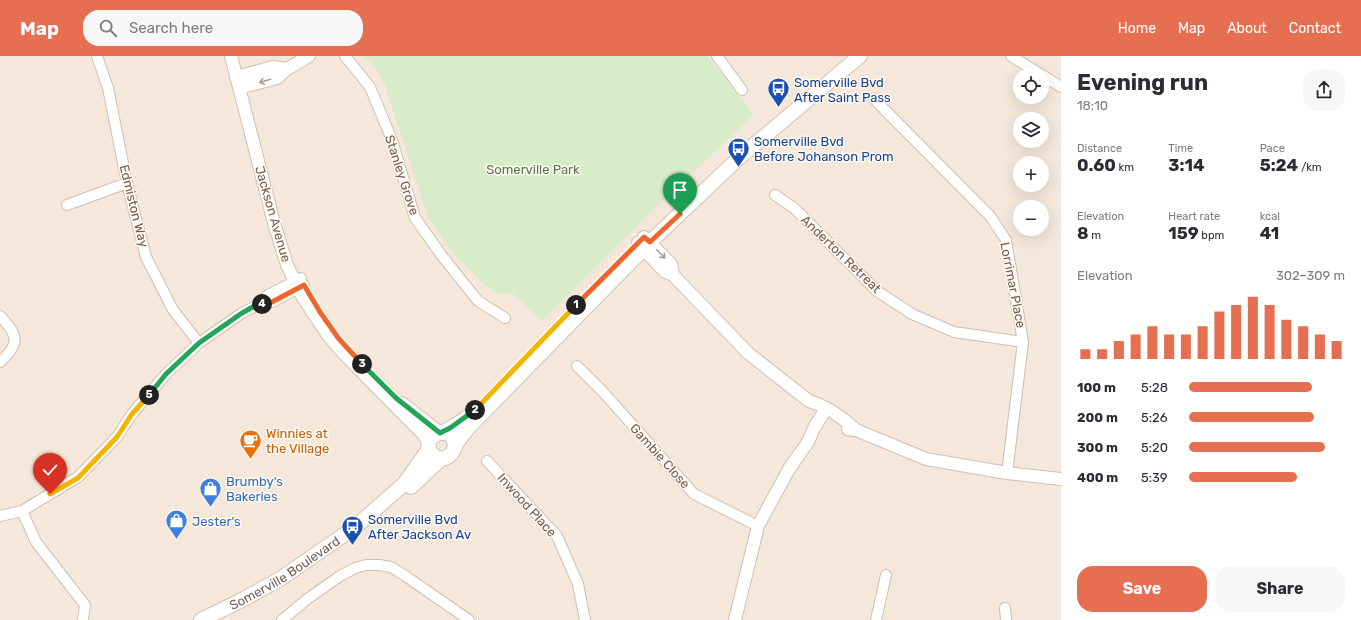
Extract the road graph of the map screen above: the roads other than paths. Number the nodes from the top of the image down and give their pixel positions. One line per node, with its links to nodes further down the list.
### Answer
1 (97, 56): 16 (street, Edmiston Way)
2 (231, 56): 12 (street, Jackson Avenue)
3 (238, 56): 12 (street, Jackson Avenue)
4 (309, 56): 12 (street)
5 (346, 56): 22 (street, Stanley Grove)
6 (717, 56): 14 (street)
7 (849, 56): 19 (main road, Somerville Boulevard)
8 (860, 56): 19 (main road, Somerville Boulevard)
9 (1011, 56): 10 (street)
10 (1031, 68)
11 (1049, 79): 13 (street)
12 (241, 82): 20 (street, Jackson Avenue)
13 (1061, 87)
14 (742, 90)
15 (874, 99): 23 (street, Lorrimar Place)
16 (127, 183): 18 (street); 24 (street, Edmiston Way)
17 (775, 195): 23 (street, Anderton Retreat)
18 (67, 205)
19 (644, 243): 27 (street); 28 (main road, Somerville Boulevard); 30 (main road, Somerville Boulevard)
20 (300, 283): 24 (street); 28 (street, Jackson Avenue); 29 (street, Jackson Avenue)
21 (0, 316): 25 (street)
22 (505, 318)
23 (1023, 342): 33 (street, Lorrimar Place)
24 (199, 343): 35 (street)
25 (0, 362)
26 (578, 366): 37 (street, Gambie Close)
27 (827, 414): 33 (street); 37 (street)
28 (441, 433): 29 (main road, Somerville Boulevard); 30 (main road)
29 (429, 447): 31 (main road); 41 (main road, Somerville Boulevard)
30 (455, 447): 31 (main road, Somerville Boulevard)
31 (441, 459): 42 (main road, Somerville Boulevard)
32 (487, 461): 45 (street, Inwood Place)
33 (1007, 473): 34 (street)
34 (1061, 479)
35 (22, 511): 36 (street); 40 (street)
36 (0, 516)
37 (758, 526): 46 (street)
38 (886, 575): 47 (street)
39 (1005, 608): 48 (street)
40 (83, 620)
41 (201, 620)
42 (216, 620)
43 (282, 620): 44 (street)
44 (469, 620)
45 (585, 620)
46 (735, 620)
47 (876, 620)
48 (1006, 620)

